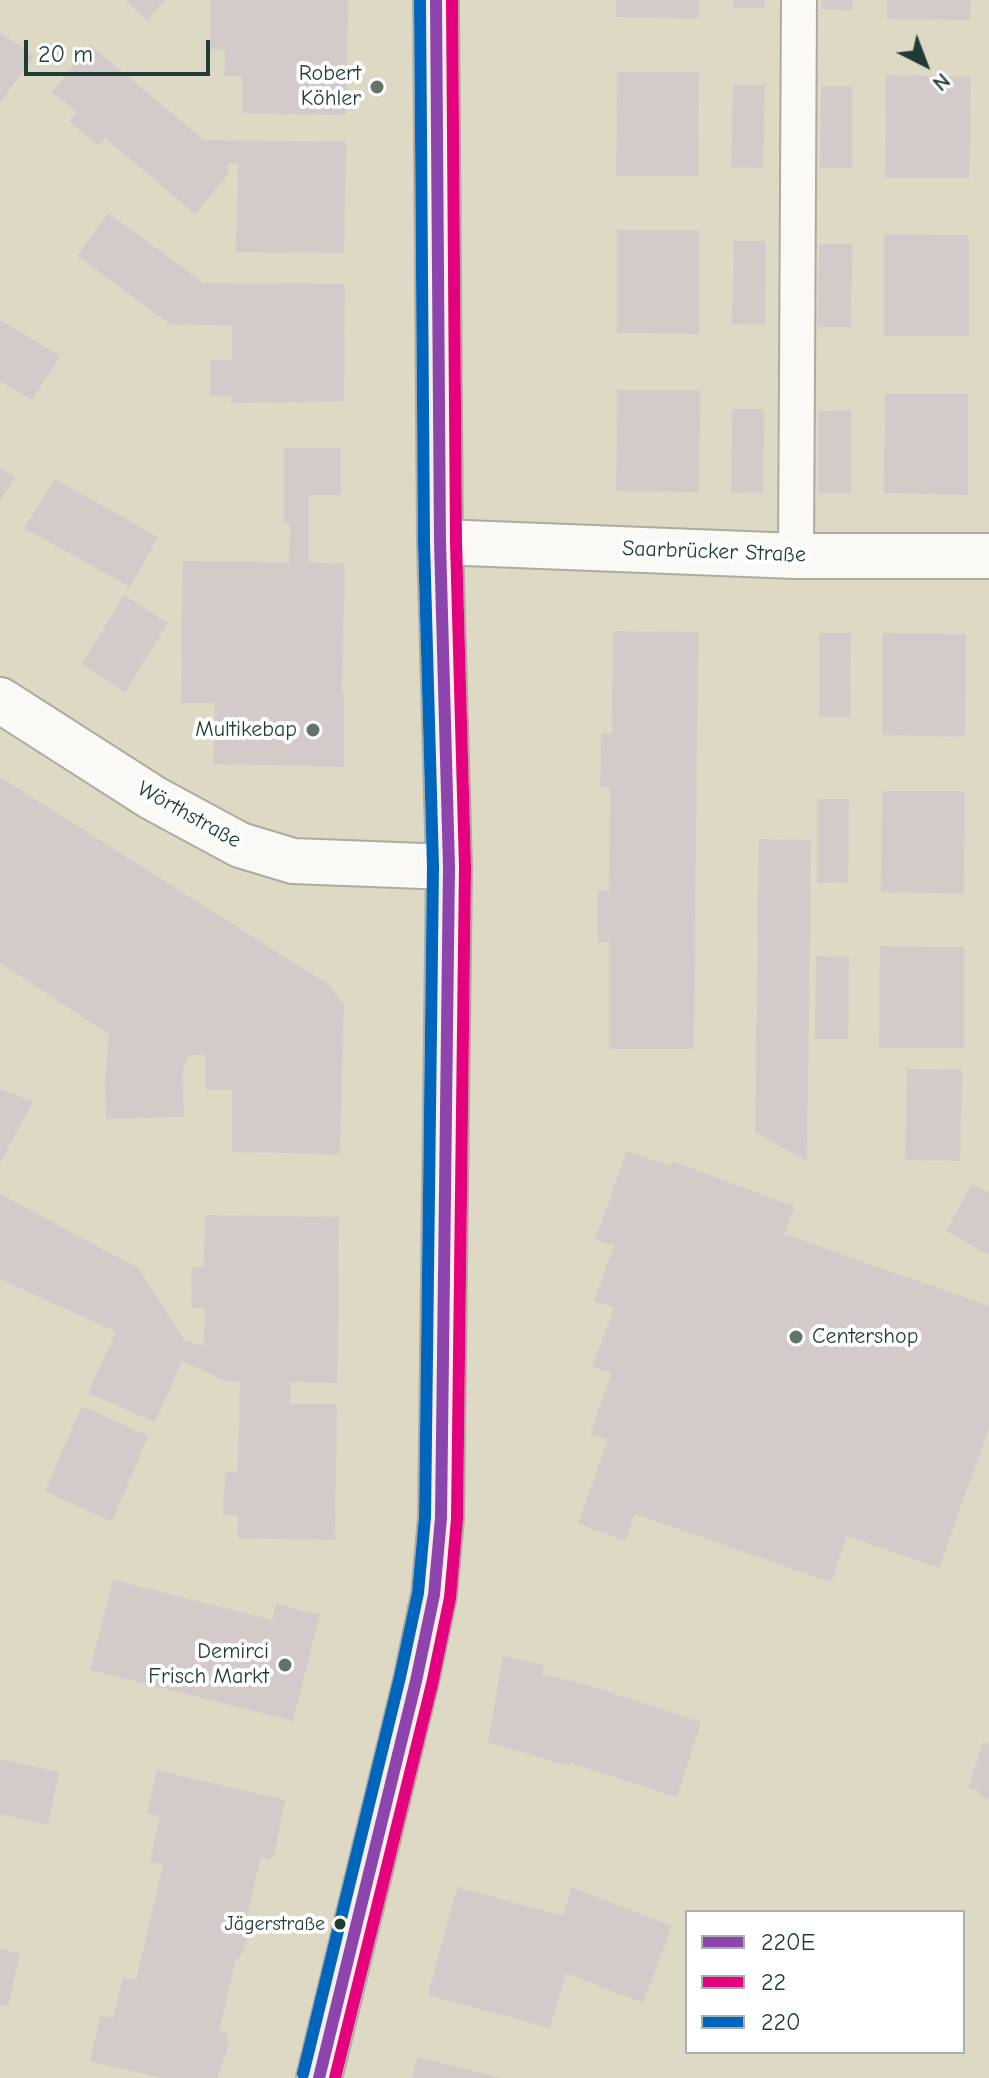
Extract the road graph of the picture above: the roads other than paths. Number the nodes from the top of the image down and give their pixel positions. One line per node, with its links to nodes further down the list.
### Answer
1 (436, 0): 3 (street)
2 (799, 0): 4 (lane)
3 (440, 542): 4 (street, Saarbrücker Straße); 7 (street)
4 (796, 556): 5 (street, Saarbrücker Straße)
5 (989, 556)
6 (0, 700): 7 (street, Wörthstraße)
7 (449, 867): 8 (street)
8 (319, 2078)

